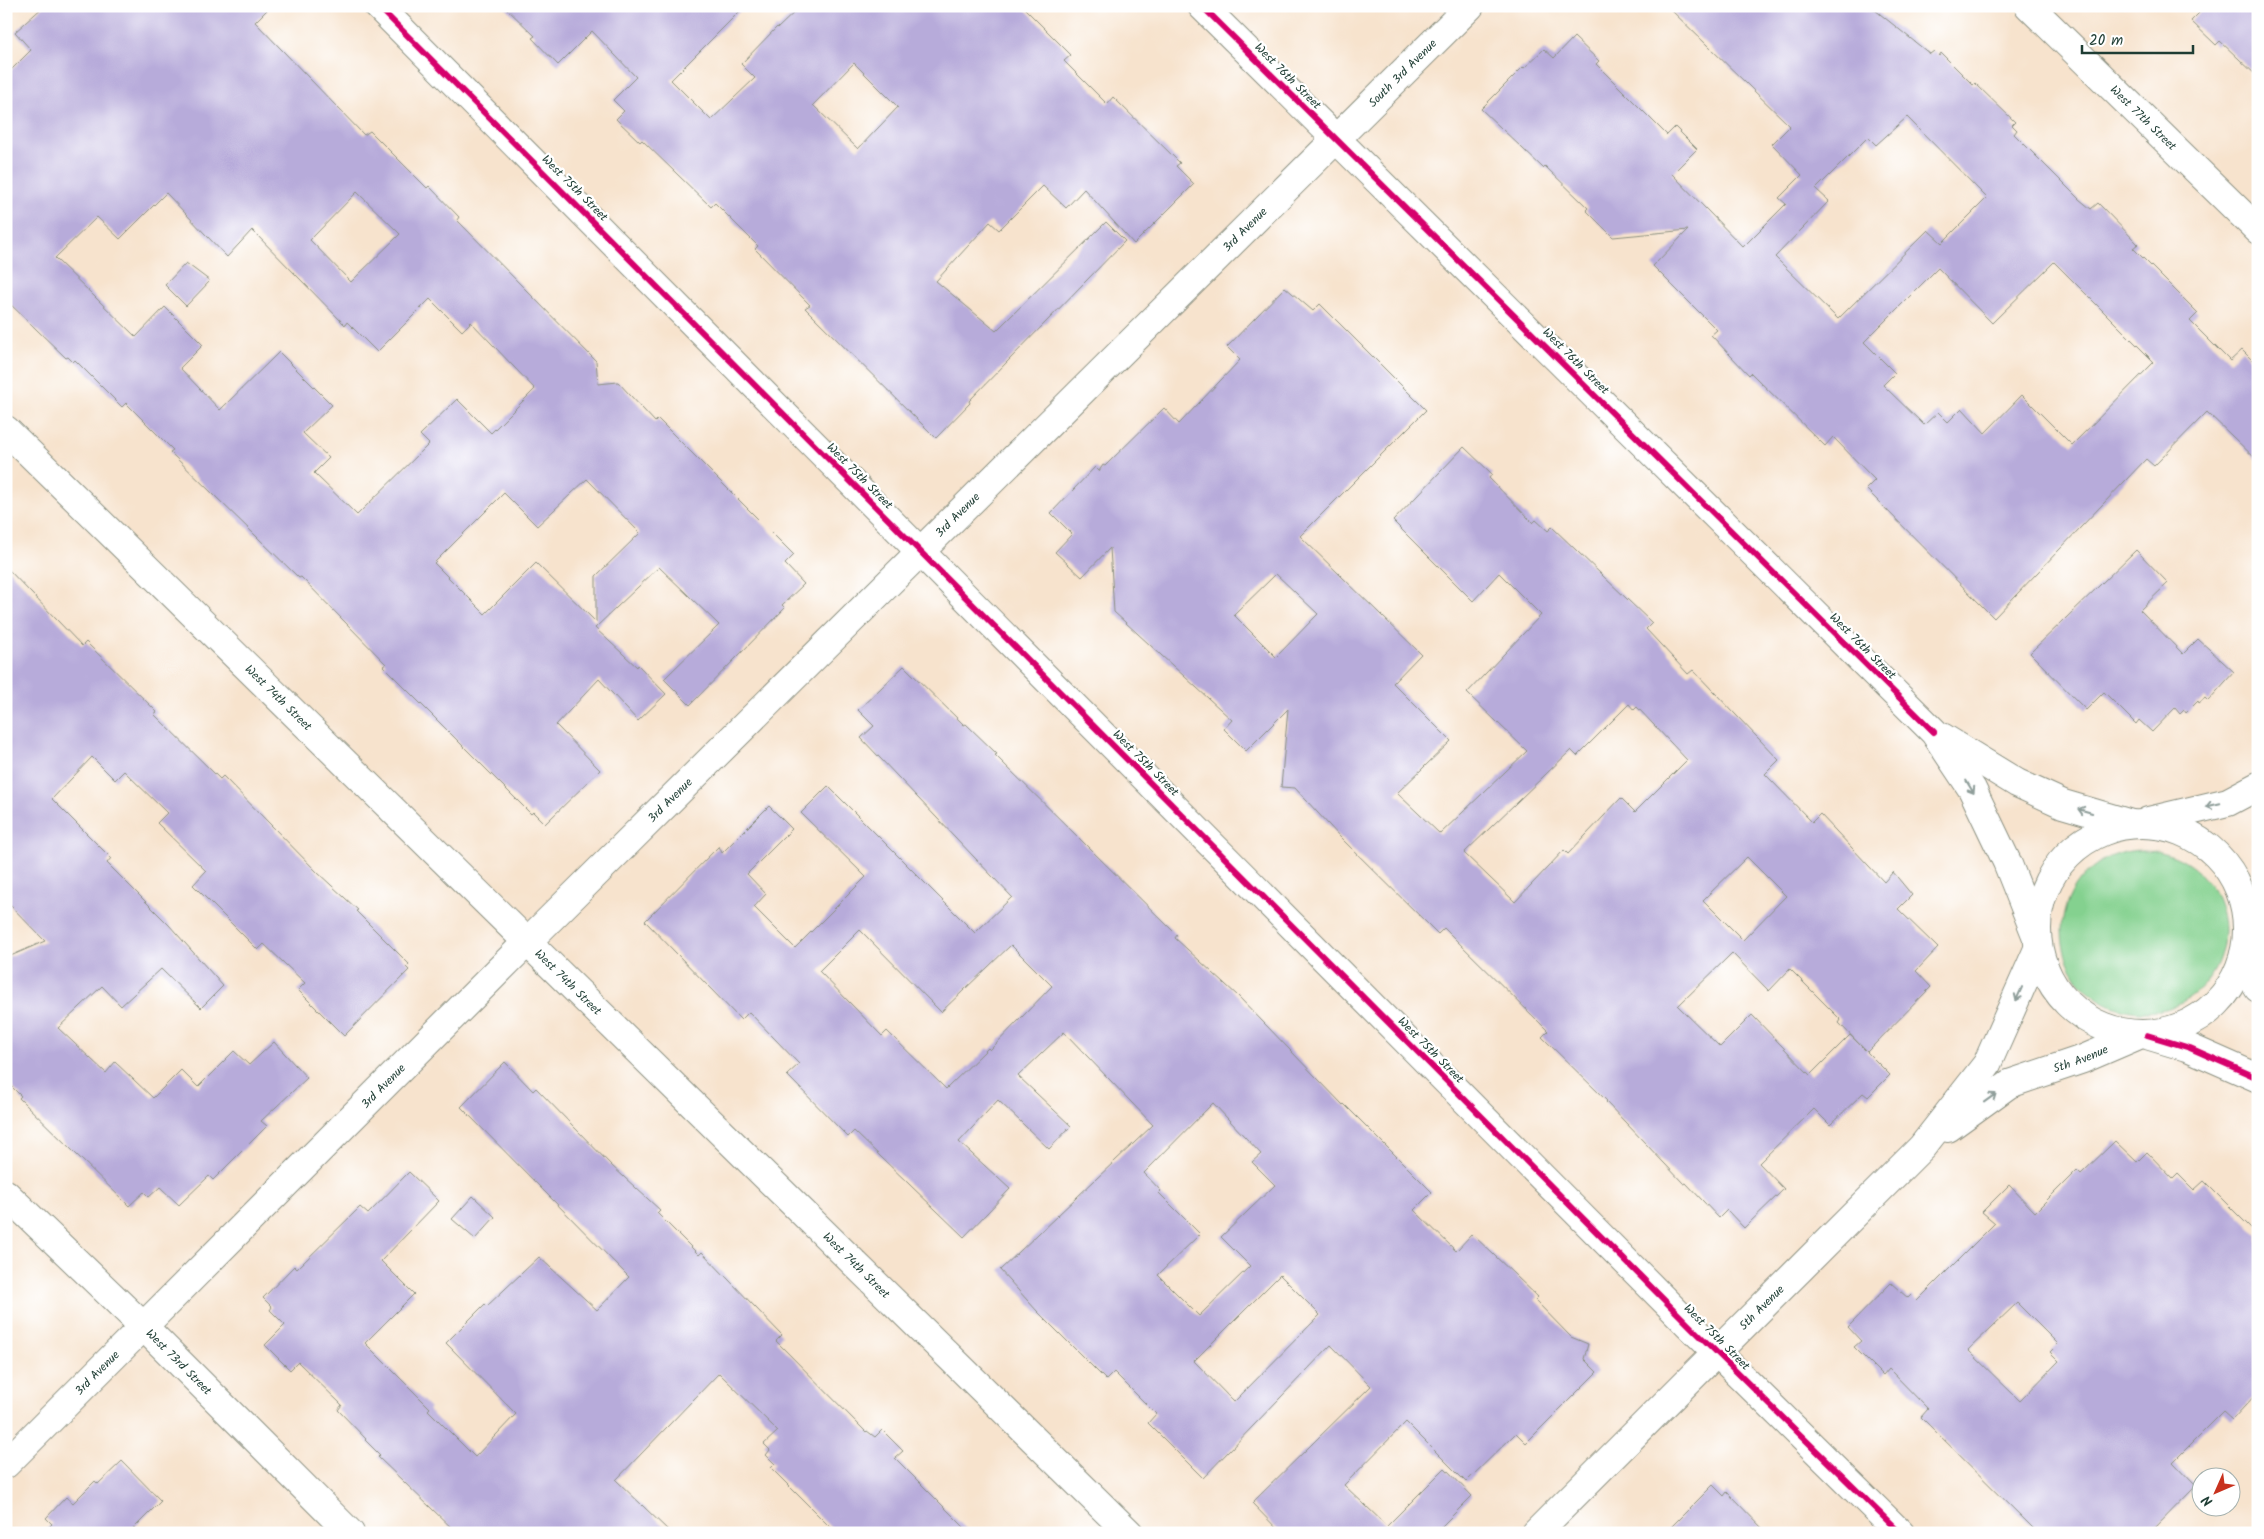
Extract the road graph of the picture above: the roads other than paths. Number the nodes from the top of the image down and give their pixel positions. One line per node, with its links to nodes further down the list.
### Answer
1 (378, 6): 8 (street, West 75th Street)
2 (1202, 6): 5 (street, West 76th Street)
3 (1470, 6): 5 (street, South 3rd Avenue)
4 (2029, 6): 6 (street, West 77th Street)
5 (1336, 140): 8 (street, 3rd Avenue); 9 (street, West 76th Street)
6 (2258, 230)
7 (6, 430): 13 (street, West 74th Street)
8 (921, 552): 13 (street, 3rd Avenue); 22 (street, West 75th Street)
9 (1934, 732): 11 (street, West 76th Street, one-way to 9); 14 (street, West 76th Street, one-way to 14)
10 (2258, 786): 11 (street, one-way to 11)
11 (2136, 824): 14 (street); 15 (street)
12 (2258, 915): 15 (street)
13 (528, 942): 21 (street, 3rd Avenue); 25 (street, West 74th Street)
14 (2037, 942): 17 (street, West 76th Street); 19 (street, 5th Avenue, one-way to 19)
15 (2245, 952): 16 (street); 17 (street)
16 (2258, 988)
17 (2143, 1035): 18 (street); 19 (street, 5th Avenue, one-way to 17)
18 (2258, 1078)
19 (1922, 1147): 22 (street, 5th Avenue)
20 (6, 1194): 21 (street, West 73rd Street)
21 (144, 1327): 23 (street, 3rd Avenue); 24 (street, West 73rd Street)
22 (1716, 1352): 26 (street, 5th Avenue); 27 (street, West 75th Street)
23 (6, 1464)
24 (350, 1533)
25 (1129, 1533)
26 (1536, 1533)
27 (1900, 1533)

